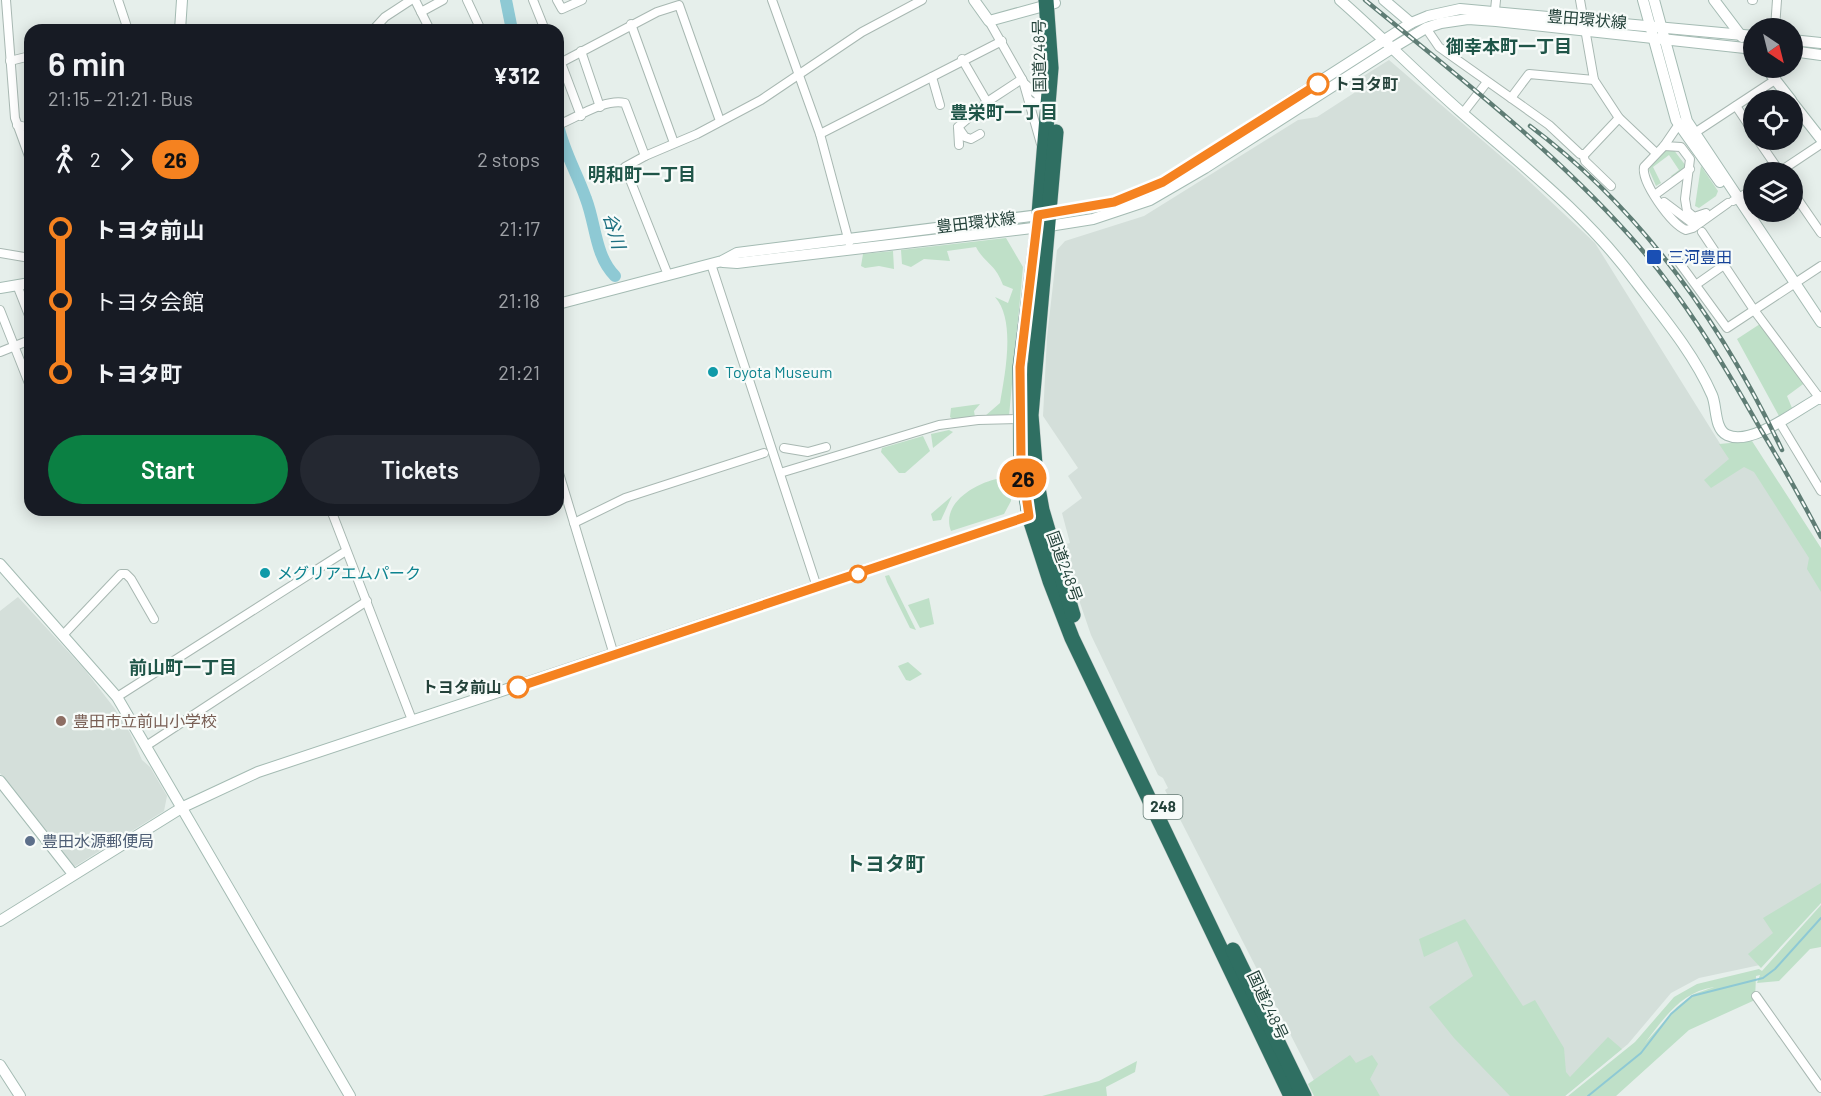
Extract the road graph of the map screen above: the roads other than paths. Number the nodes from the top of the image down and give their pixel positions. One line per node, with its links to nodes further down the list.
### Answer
1 (118, 0): 26 (street)
2 (182, 0): 27 (street)
3 (413, 0): 22 (street); 28 (street)
4 (443, 0): 22 (street)
5 (467, 0): 30 (street)
6 (533, 0): 31 (street)
7 (557, 0): 8 (street)
8 (582, 0)
9 (772, 0): 54 (street)
10 (922, 0): 54 (street)
11 (974, 0): 24 (street)
12 (1340, 0): 44 (street)
13 (1384, 0): 25 (street)
14 (1580, 0): 33 (street)
15 (1643, 0): 34 (street)
16 (1654, 0): 35 (street)
17 (1714, 0): 37 (street)
18 (1777, 0): 23 (street)
19 (1051, 2): 24 (street); 85 (highway, 国道248号 / 248); 96 (highway, 国道248号 / 248)
20 (4, 4): 52 (street)
21 (1496, 5): 25 (street, 豊田環状線); 33 (street, 豊田環状線)
22 (421, 12): 29 (street)
23 (1776, 18)
24 (989, 21): 41 (street)
25 (1411, 23): 44 (street, 豊田環状線)
26 (125, 24)
27 (180, 24)
28 (379, 24)
29 (427, 24)
30 (478, 24)
31 (543, 24)
32 (631, 24): 46 (street); 71 (street); 81 (street)
33 (1584, 24): 34 (street, 豊田環状線); 36 (street, 豊田環状線); 38 (street, 豊田環状線); 57 (street)
34 (1649, 25): 35 (street, 豊田環状線); 38 (street)
35 (1662, 26): 37 (street, 豊田環状線); 40 (street)
36 (1426, 28): 44 (street, 豊田環状線); 59 (street)
37 (1741, 35): 39 (street)
38 (1653, 37): 40 (street, 豊田環状線); 73 (street)
39 (1743, 37)
40 (1665, 39): 45 (street, 豊田環状線); 77 (street)
41 (1002, 41): 51 (street); 56 (street)
42 (1803, 41): 43 (street)
43 (1821, 43)
44 (1390, 44): 66 (street); 96 (street, 豊田環状線)
45 (1743, 48)
46 (580, 51): 49 (street); 65 (street)
47 (1803, 53): 48 (street)
48 (1821, 55)
49 (564, 57)
50 (24, 58): 52 (street)
51 (962, 59): 55 (street); 62 (street)
52 (10, 62): 74 (street)
53 (564, 69): 67 (street)
54 (798, 76): 71 (street); 78 (street)
55 (932, 77): 63 (street); 78 (street)
56 (1022, 80): 62 (street); 85 (street)
57 (1594, 80): 61 (street); 69 (street)
58 (1775, 80): 60 (street); 64 (street)
59 (1487, 81): 61 (street); 66 (street)
60 (1783, 90)
61 (1511, 98): 87 (street)
62 (987, 102): 76 (street)
63 (940, 105)
64 (1736, 106): 68 (street); 77 (street)
65 (600, 107): 67 (street); 88 (street)
66 (1463, 113): 123 (street)
67 (581, 116): 72 (street)
68 (1743, 116)
69 (1619, 118): 86 (street); 87 (street)
70 (1803, 118): 83 (street)
71 (720, 121): 81 (street)
72 (564, 123)
73 (1679, 124): 84 (street); 94 (street)
74 (17, 125): 75 (street); 80 (street)
75 (24, 127)
76 (958, 127): 79 (street); 82 (street)
77 (1696, 132): 94 (street)
78 (820, 134): 99 (street)
79 (980, 134)
80 (24, 143)
81 (674, 143): 88 (street)
82 (959, 145)
83 (1820, 145): 89 (street)
84 (1664, 146): 86 (street); 90 (street)
85 (1044, 153): 96 (highway, 国道248号 / 248)
86 (1656, 153): 92 (street)
87 (1583, 154): 91 (street)
88 (645, 156): 106 (street)
89 (1795, 162)
90 (1690, 169): 93 (street); 94 (street)
91 (1611, 186)
92 (1650, 186): 93 (street); 97 (street)
93 (1656, 194): 97 (street)
94 (1740, 195): 97 (street); 109 (street)
95 (1803, 207): 98 (street)
96 (1044, 220): 99 (street, 豊田環状線); 122 (highway, 国道248号 / 248); 130 (highway, 国道248号 / 248)
97 (1701, 227): 104 (street)
98 (1821, 233)
99 (849, 243): 103 (street, 豊田環状線)
100 (0, 253): 102 (street)
101 (1673, 254): 108 (street)
102 (24, 257)
103 (716, 263): 106 (street, 豊田環状線); 127 (street)
104 (1724, 265): 108 (street); 115 (street)
105 (1821, 266): 109 (street)
106 (668, 275): 112 (street, 豊田環状線)
107 (24, 284): 110 (street)
108 (1697, 284): 115 (street)
109 (1795, 284): 115 (street); 116 (street)
110 (17, 285): 111 (street); 113 (street)
111 (0, 288)
112 (564, 302)
113 (24, 303)
114 (0, 310): 118 (street)
115 (1754, 310): 121 (street)
116 (1821, 322)
117 (24, 342): 118 (street)
118 (15, 346): 119 (street); 120 (street)
119 (0, 352)
120 (24, 370)
121 (1820, 398): 123 (street)
122 (1020, 420): 127 (street); 130 (highway, 国道248号 / 248)
123 (1780, 423): 129 (street)
124 (826, 447): 125 (street)
125 (784, 448)
126 (764, 453): 132 (street)
127 (780, 473): 135 (street)
128 (564, 490): 132 (street)
129 (1821, 491)
130 (1036, 513): 135 (street); 152 (highway, 国道248号 / 248); 153 (highway, 国道248号 / 248)
131 (333, 516): 133 (street)
132 (574, 523): 139 (street)
133 (346, 551): 136 (street); 140 (street)
134 (0, 564): 138 (street)
135 (817, 587): 139 (street)
136 (367, 601): 141 (street); 142 (street)
137 (154, 619): 138 (street)
138 (64, 634): 140 (street)
139 (614, 655): 141 (street)
140 (117, 697): 142 (street)
141 (412, 720): 144 (street)
142 (146, 746): 144 (street)
143 (0, 781): 145 (street)
144 (183, 807): 145 (street); 151 (street)
145 (73, 874): 146 (street)
146 (0, 921)
147 (1756, 996): 149 (street)
148 (0, 1065): 150 (street)
149 (1821, 1088)
150 (20, 1096)
151 (350, 1096)
152 (1291, 1096)
153 (1304, 1096)

